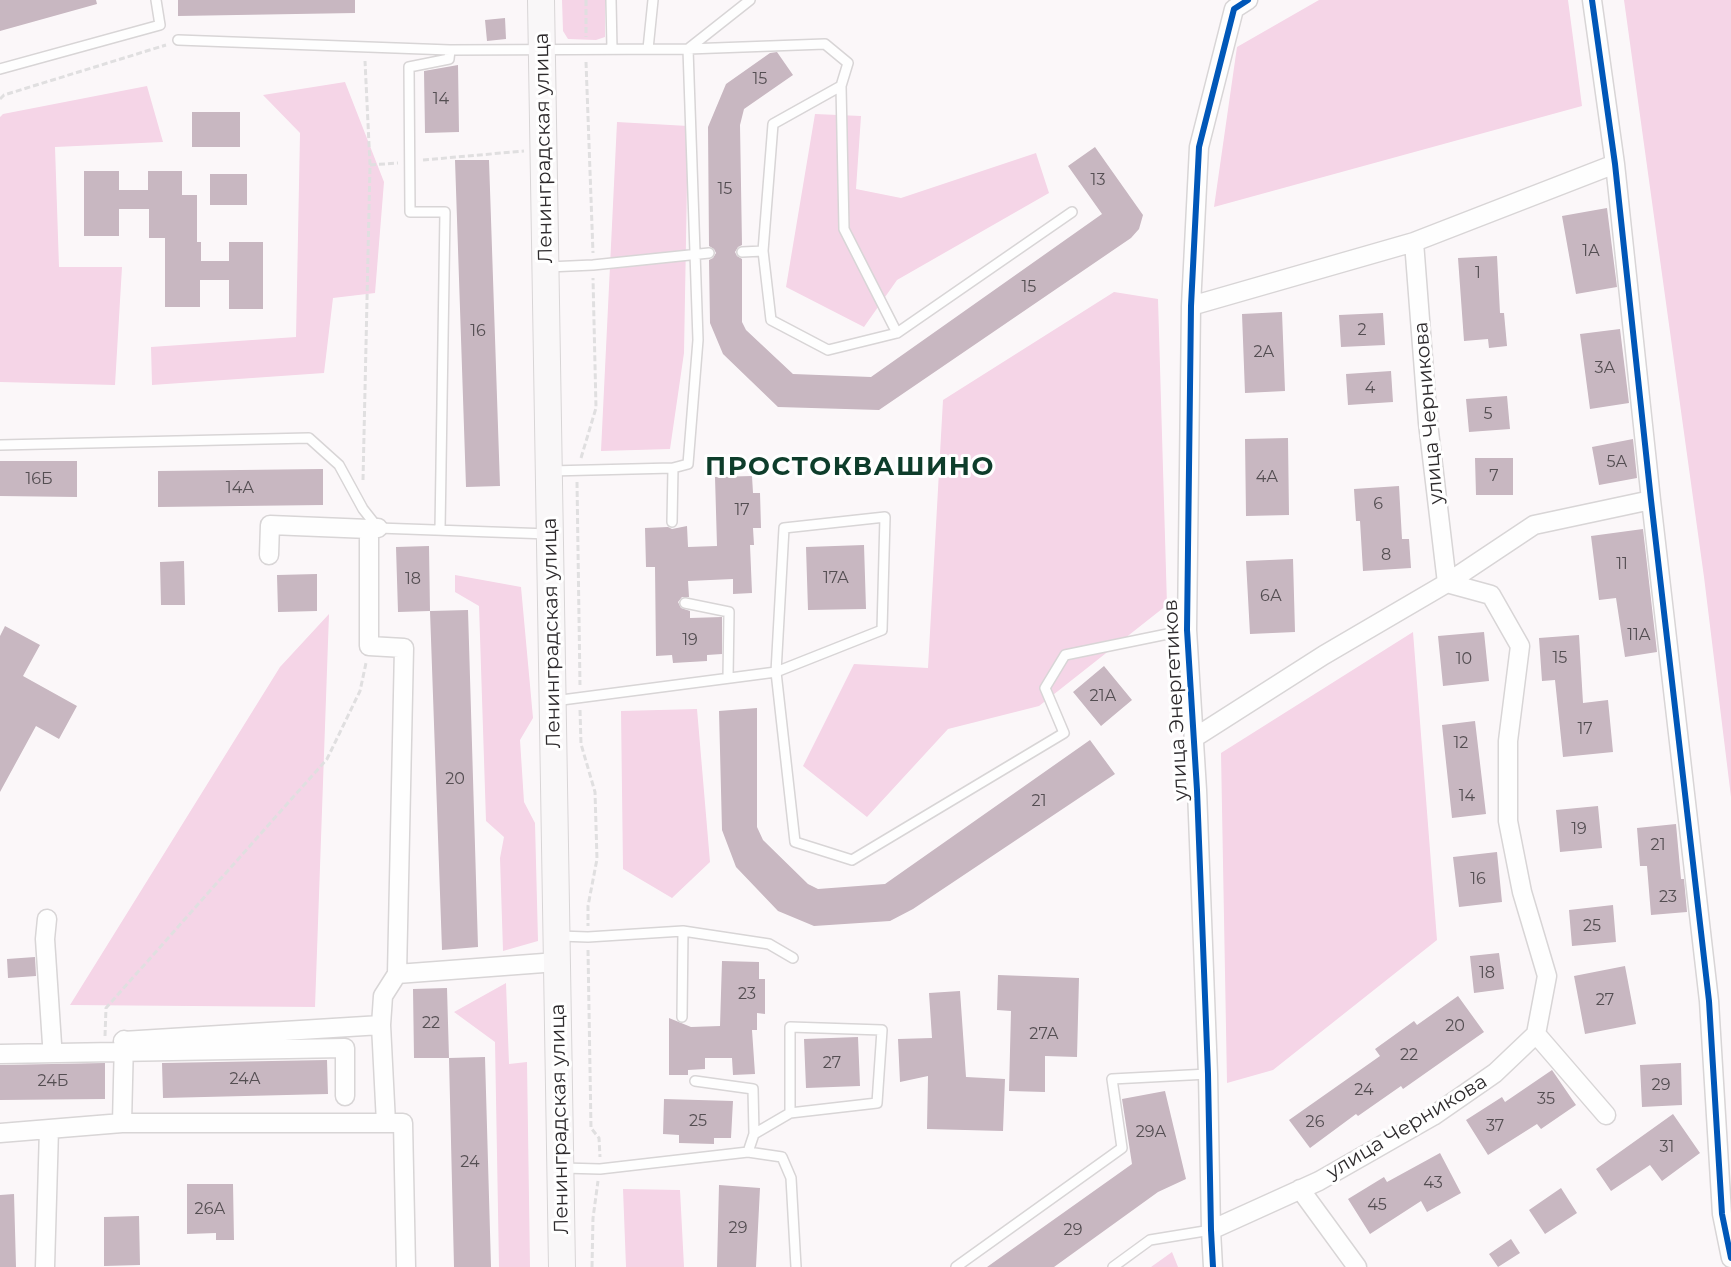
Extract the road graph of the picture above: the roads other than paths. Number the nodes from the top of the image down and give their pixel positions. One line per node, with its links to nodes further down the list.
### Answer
1 (156, 0): 14 (lane)
2 (541, 0): 13 (main road, Ленинградская улица)
3 (611, 0): 9 (lane)
4 (652, 0): 10 (lane)
5 (750, 0): 11 (lane)
6 (1248, 0): 24 (street, улица Энергетиков)
7 (1592, 0): 16 (street)
8 (178, 40): 12 (lane)
9 (612, 49): 10 (lane); 13 (lane)
10 (648, 49): 11 (lane)
11 (688, 49): 15 (lane); 21 (lane)
12 (450, 50): 13 (lane); 32 (lane)
13 (542, 50): 23 (main road, Ленинградская улица)
14 (0, 69)
15 (841, 86): 19 (lane); 25 (lane)
16 (1615, 164): 18 (street); 29 (street)
17 (1072, 212): 25 (lane)
18 (1414, 242): 24 (street); 35 (street, улица Черникова)
19 (763, 251): 20 (lane); 25 (lane)
20 (742, 252)
21 (696, 253): 22 (lane); 23 (lane); 27 (lane)
22 (709, 253)
23 (546, 267): 28 (main road, Ленинградская улица)
24 (1191, 306): 37 (street, улица Энергетиков)
25 (897, 333)
26 (0, 445): 31 (lane)
27 (673, 468): 28 (lane); 30 (lane)
28 (549, 471): 33 (main road, Ленинградская улица)
29 (1651, 500): 35 (street); 69 (street)
30 (672, 522)
31 (374, 528): 32 (lane); 34 (street); 47 (street)
32 (440, 530): 33 (lane)
33 (550, 534): 40 (main road, Ленинградская улица)
34 (269, 555)
35 (1447, 584): 41 (street); 50 (street)
36 (685, 603): 39 (lane)
37 (1187, 630): 38 (lane); 41 (street, улица Энергетиков)
38 (776, 672): 38 (lane); 39 (lane)
39 (728, 678): 40 (lane)
40 (553, 701): 44 (main road, Ленинградская улица)
41 (1194, 738): 55 (street, улица Энергетиков)
42 (47, 919): 51 (street)
43 (683, 931): 44 (lane); 45 (lane); 48 (lane)
44 (556, 936): 46 (main road, Ленинградская улица)
45 (794, 958)
46 (557, 962): 47 (street); 66 (main road, Ленинградская улица)
47 (397, 974): 49 (street)
48 (682, 1017)
49 (381, 1025): 53 (street); 61 (street)
50 (1536, 1034): 59 (street); 67 (street, улица Черникова)
51 (52, 1044): 52 (street); 53 (street)
52 (0, 1045)
53 (124, 1046): 54 (street); 57 (street); 60 (street)
54 (0, 1054)
55 (1208, 1074): 68 (street, улица Энергетиков); 74 (lane)
56 (695, 1081): 64 (lane)
57 (345, 1096)
58 (790, 1113): 58 (lane); 64 (lane)
59 (1606, 1115)
60 (122, 1123): 61 (street); 62 (street)
61 (386, 1123): 71 (street)
62 (49, 1129): 63 (street); 70 (street)
63 (0, 1133)
64 (754, 1134): 65 (lane)
65 (748, 1152): 66 (lane); 73 (lane)
66 (560, 1168): 72 (main road, Ленинградская улица)
67 (1300, 1189): 68 (street, улица Черникова); 77 (street)
68 (1211, 1230): 75 (lane); 76 (street, улица Энергетиков)
69 (1731, 1258)
70 (45, 1267)
71 (406, 1267)
72 (562, 1267)
73 (795, 1267)
74 (956, 1267)
75 (1113, 1267)
76 (1213, 1267)
77 (1357, 1267)

